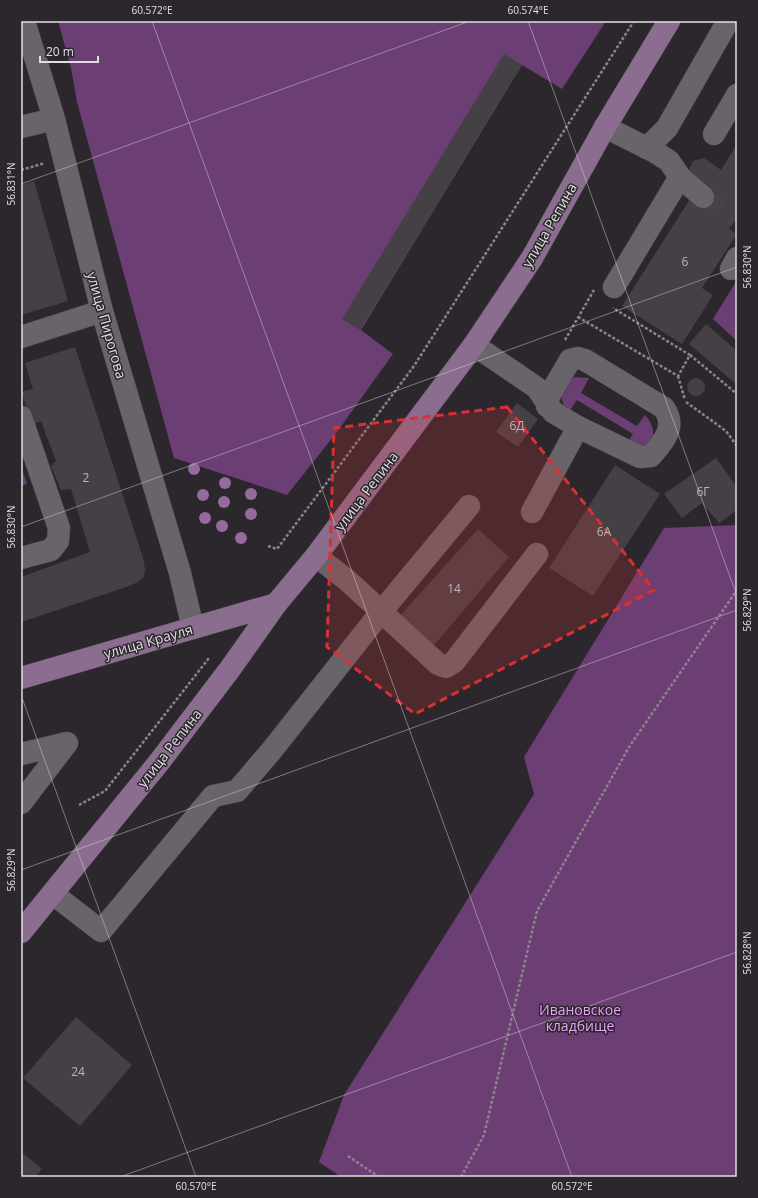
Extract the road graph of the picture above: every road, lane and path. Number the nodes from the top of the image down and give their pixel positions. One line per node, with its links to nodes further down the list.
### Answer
1 (24, 21): 6 (street, улица Пирогова)
2 (634, 21): 30 (path)
3 (669, 21): 8 (main road, улица Репина)
4 (728, 21): 10 (street)
5 (737, 95): 9 (street)
6 (54, 119): 7 (street); 17 (street, улица Пирогова)
7 (21, 127)
8 (605, 127): 10 (street); 20 (main road, улица Репина)
9 (714, 134)
10 (647, 148): 13 (street)
11 (45, 163): 12 (path)
12 (21, 170)
13 (680, 177): 14 (street); 16 (street)
14 (704, 197)
15 (591, 294): 16 (path)
16 (608, 297): 21 (path)
17 (102, 311): 19 (street); 37 (street, улица Пирогова)
18 (578, 317): 22 (path)
19 (21, 338)
20 (474, 345): 25 (street); 32 (main road, улица Репина)
21 (690, 355): 22 (path); 23 (path)
22 (678, 376): 24 (path)
23 (737, 394)
24 (685, 402)
25 (547, 406): 27 (street); 27 (street)
26 (21, 417): 33 (street)
27 (578, 427): 29 (street)
28 (469, 506): 36 (street)
29 (532, 512)
30 (268, 546)
31 (537, 554): 36 (street)
32 (316, 556): 35 (main road, улица Репина); 36 (street)
33 (21, 558)
34 (737, 590): 47 (path)
35 (276, 604): 37 (main road, улица Крауля); 43 (main road, улица Репина)
36 (381, 612): 43 (street)
37 (193, 628): 39 (main road, улица Крауля)
38 (209, 658): 42 (path)
39 (21, 678)
40 (21, 754): 41 (street)
41 (21, 802)
42 (79, 804)
43 (53, 894): 44 (main road, улица Репина)
44 (21, 932)
45 (348, 1156): 46 (path)
46 (379, 1177)
47 (461, 1177)

